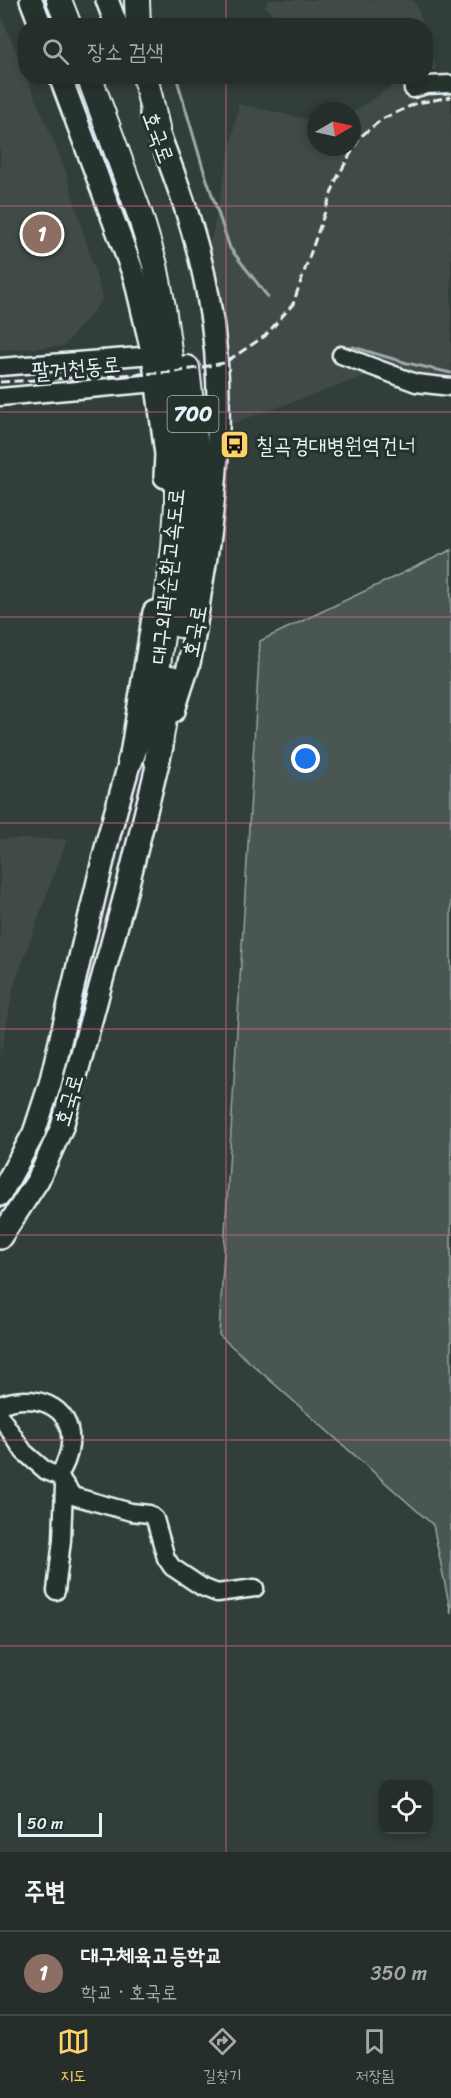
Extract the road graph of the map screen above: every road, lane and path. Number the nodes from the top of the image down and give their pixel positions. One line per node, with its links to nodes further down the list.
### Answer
1 (31, 0): 6 (main road)
2 (59, 0): 7 (highway)
3 (74, 0): 8 (highway)
4 (107, 0): 9 (main road)
5 (137, 0): 10 (highway)
6 (38, 18)
7 (66, 18)
8 (80, 18)
9 (114, 18)
10 (138, 18)
11 (63, 84): 19 (main road, 호국로)
12 (92, 84): 25 (highway, 대구외곽순환고속도로 / 700)
13 (106, 84): 26 (highway, 대구외곽순환고속도로 / 700)
14 (140, 84): 18 (main road, 호국로)
15 (147, 84): 18 (highway)
16 (451, 84): 17 (street)
17 (413, 89)
18 (157, 128): 26 (main road, 호국로)
19 (153, 354): 21 (street, 팔거천동로); 22 (main road, 호국로)
20 (341, 355): 23 (street)
21 (0, 367)
22 (156, 383): 24 (street, 팔거천동로); 25 (main road, 호국로)
23 (451, 387)
24 (0, 397)
25 (130, 761): 27 (main road, 호국로)
26 (157, 761): 28 (main road, 호국로)
27 (0, 1195)
28 (0, 1238)
29 (0, 1404): 31 (street)
30 (0, 1416): 31 (street)
31 (61, 1481): 32 (street); 33 (street)
32 (255, 1588)
33 (56, 1591)

